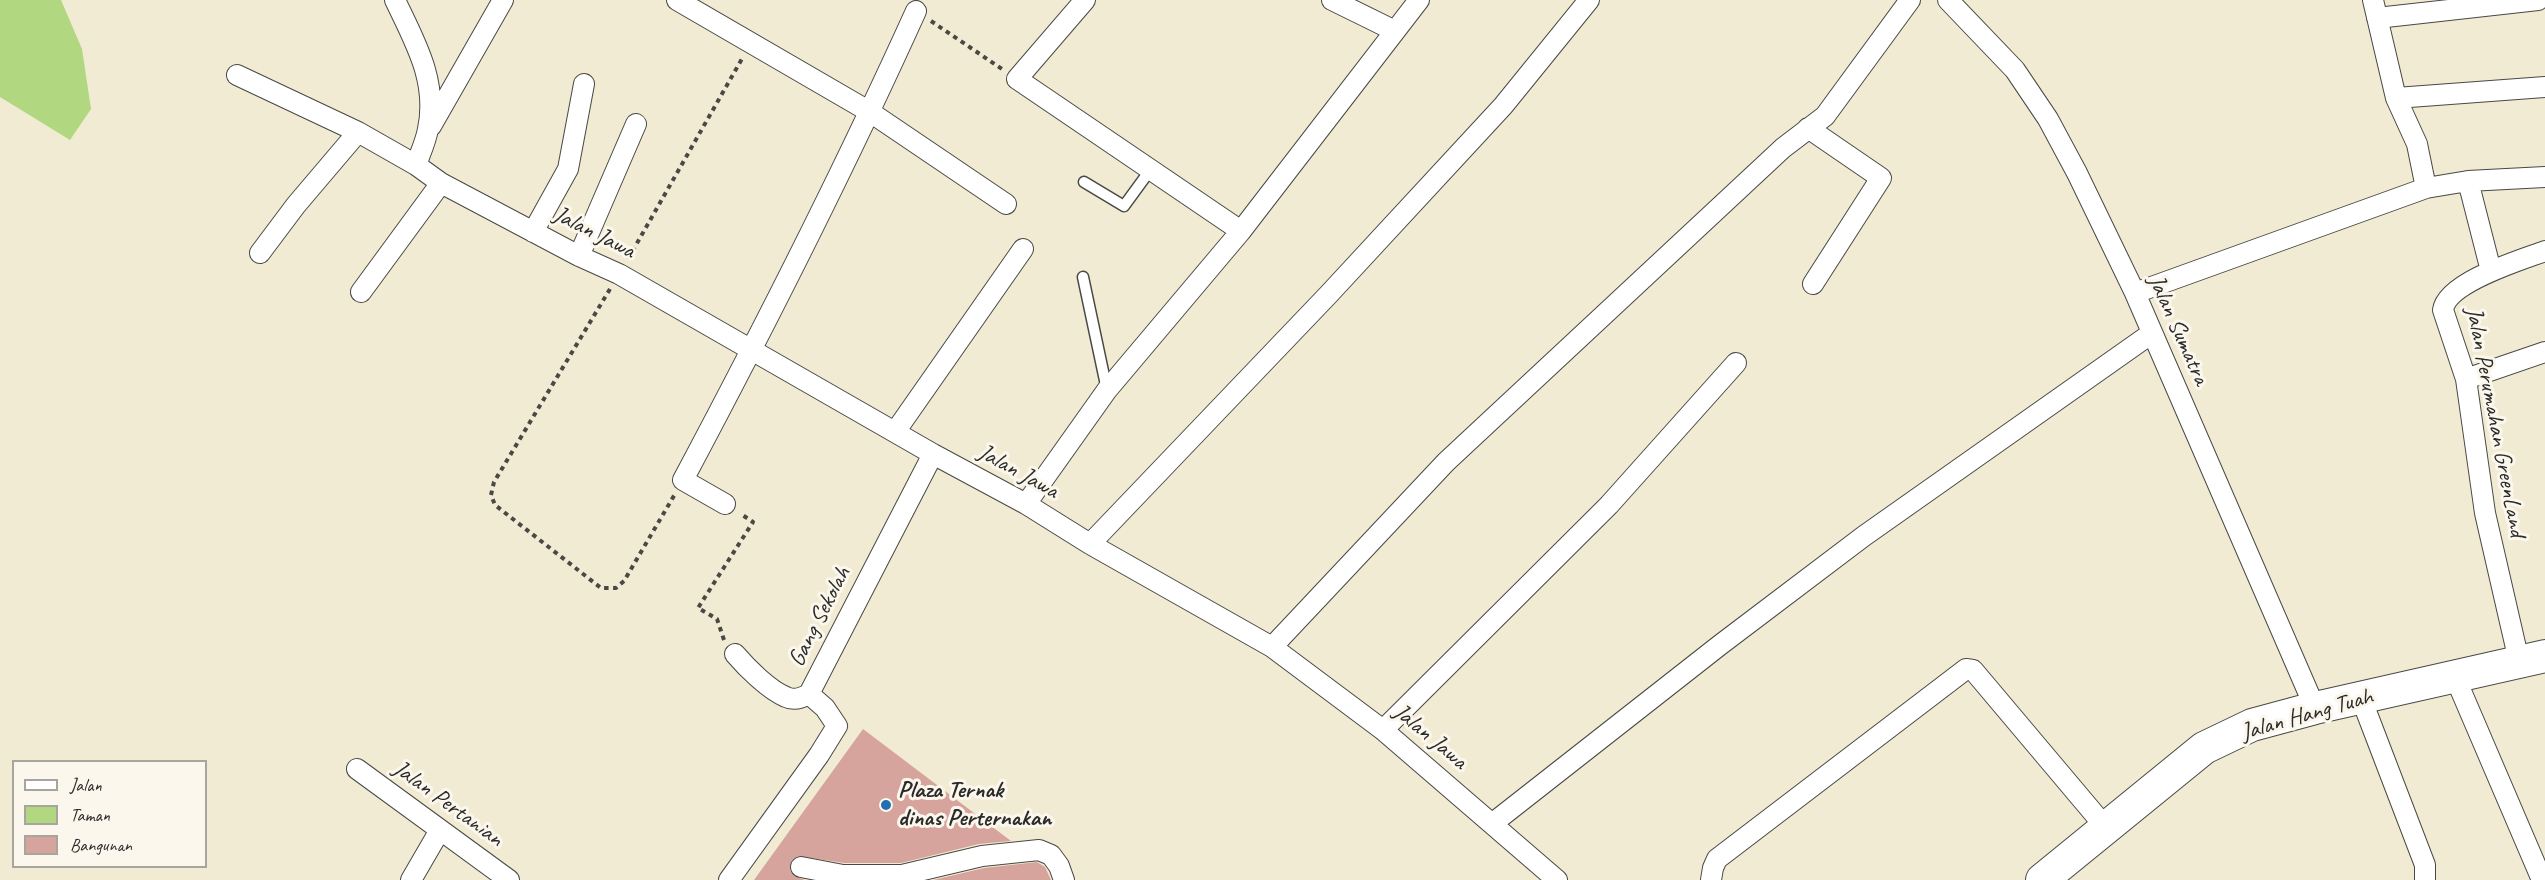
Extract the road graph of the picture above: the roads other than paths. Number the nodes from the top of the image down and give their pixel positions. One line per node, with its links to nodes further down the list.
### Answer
1 (395, 0): 21 (street)
2 (503, 0): 21 (street)
3 (677, 0): 18 (street)
4 (1085, 0): 24 (street)
5 (1332, 0): 13 (street)
6 (1419, 0): 13 (street)
7 (1589, 0): 52 (street)
8 (1910, 0): 20 (street)
9 (1948, 0): 41 (street, Jalan Sumatra)
10 (2538, 0): 11 (street)
11 (2375, 9): 17 (street)
12 (916, 10): 18 (street)
13 (1395, 31): 31 (street)
14 (237, 75): 22 (street, Jalan Jawa)
15 (584, 84): 32 (street)
16 (2545, 87): 17 (street)
17 (2396, 98): 29 (street)
18 (870, 112): 30 (street); 43 (street)
19 (636, 124): 36 (street)
20 (1808, 128): 39 (street); 53 (street)
21 (428, 131): 23 (street)
22 (358, 132): 23 (street, Jalan Jawa); 35 (street)
23 (416, 165): 28 (street, Jalan Jawa)
24 (1151, 169): 26 (lane); 31 (street)
25 (2545, 177): 27 (street)
26 (1084, 182)
27 (2468, 182): 29 (street); 37 (street)
28 (441, 183): 32 (street, Jalan Jawa); 40 (street)
29 (2426, 188): 41 (street)
30 (1006, 204)
31 (1241, 231): 47 (street)
32 (533, 232): 36 (street, Jalan Jawa)
33 (1023, 249): 48 (street)
34 (2545, 251): 37 (street, Jalan Perumahan GreenLand)
35 (260, 253)
36 (579, 256): 43 (street, Jalan Jawa)
37 (2491, 271): 46 (street, Jalan Perumahan GreenLand)
38 (1083, 277): 47 (lane)
39 (1813, 284)
40 (361, 292)
41 (2135, 293): 42 (street, Jalan Sumatra)
42 (2152, 333): 59 (street, Jalan Sumatra); 62 (street)
43 (753, 350): 48 (street, Jalan Jawa); 50 (street)
44 (2545, 352): 46 (street)
45 (1736, 363): 60 (street)
46 (2466, 379): 55 (street, Jalan Perumahan GreenLand)
47 (1107, 390): 51 (street)
48 (895, 432): 49 (street, Jalan Jawa)
49 (933, 454): 51 (street, Jalan Jawa); 57 (street, Gang Sekolah)
50 (725, 504)
51 (1026, 504): 52 (street, Jalan Jawa)
52 (1090, 544): 53 (street, Jalan Jawa)
53 (1272, 647): 60 (street, Jalan Jawa)
54 (735, 654): 57 (street)
55 (2532, 658): 56 (main road, Jalan Hang Tuah)
56 (2455, 677): 58 (main road, Jalan Hang Tuah); 74 (street)
57 (809, 694): 68 (street, Gang Sekolah)
58 (2361, 698): 59 (main road, Jalan Hang Tuah); 73 (street)
59 (2315, 708): 63 (main road, Jalan Hang Tuah)
60 (1383, 730): 62 (street, Jalan Jawa)
61 (357, 769): 64 (street, Jalan Pertanian)
62 (1493, 823): 70 (street, Jalan Jawa)
63 (2107, 829): 71 (street); 72 (main road, Jalan Hang Tuah)
64 (440, 830): 66 (street); 67 (street, Jalan Pertanian)
65 (801, 867): 69 (street)
66 (411, 880)
67 (509, 880)
68 (729, 880)
69 (1064, 880)
70 (1557, 880)
71 (1711, 880)
72 (2042, 880)
73 (2425, 880)
74 (2542, 880)

